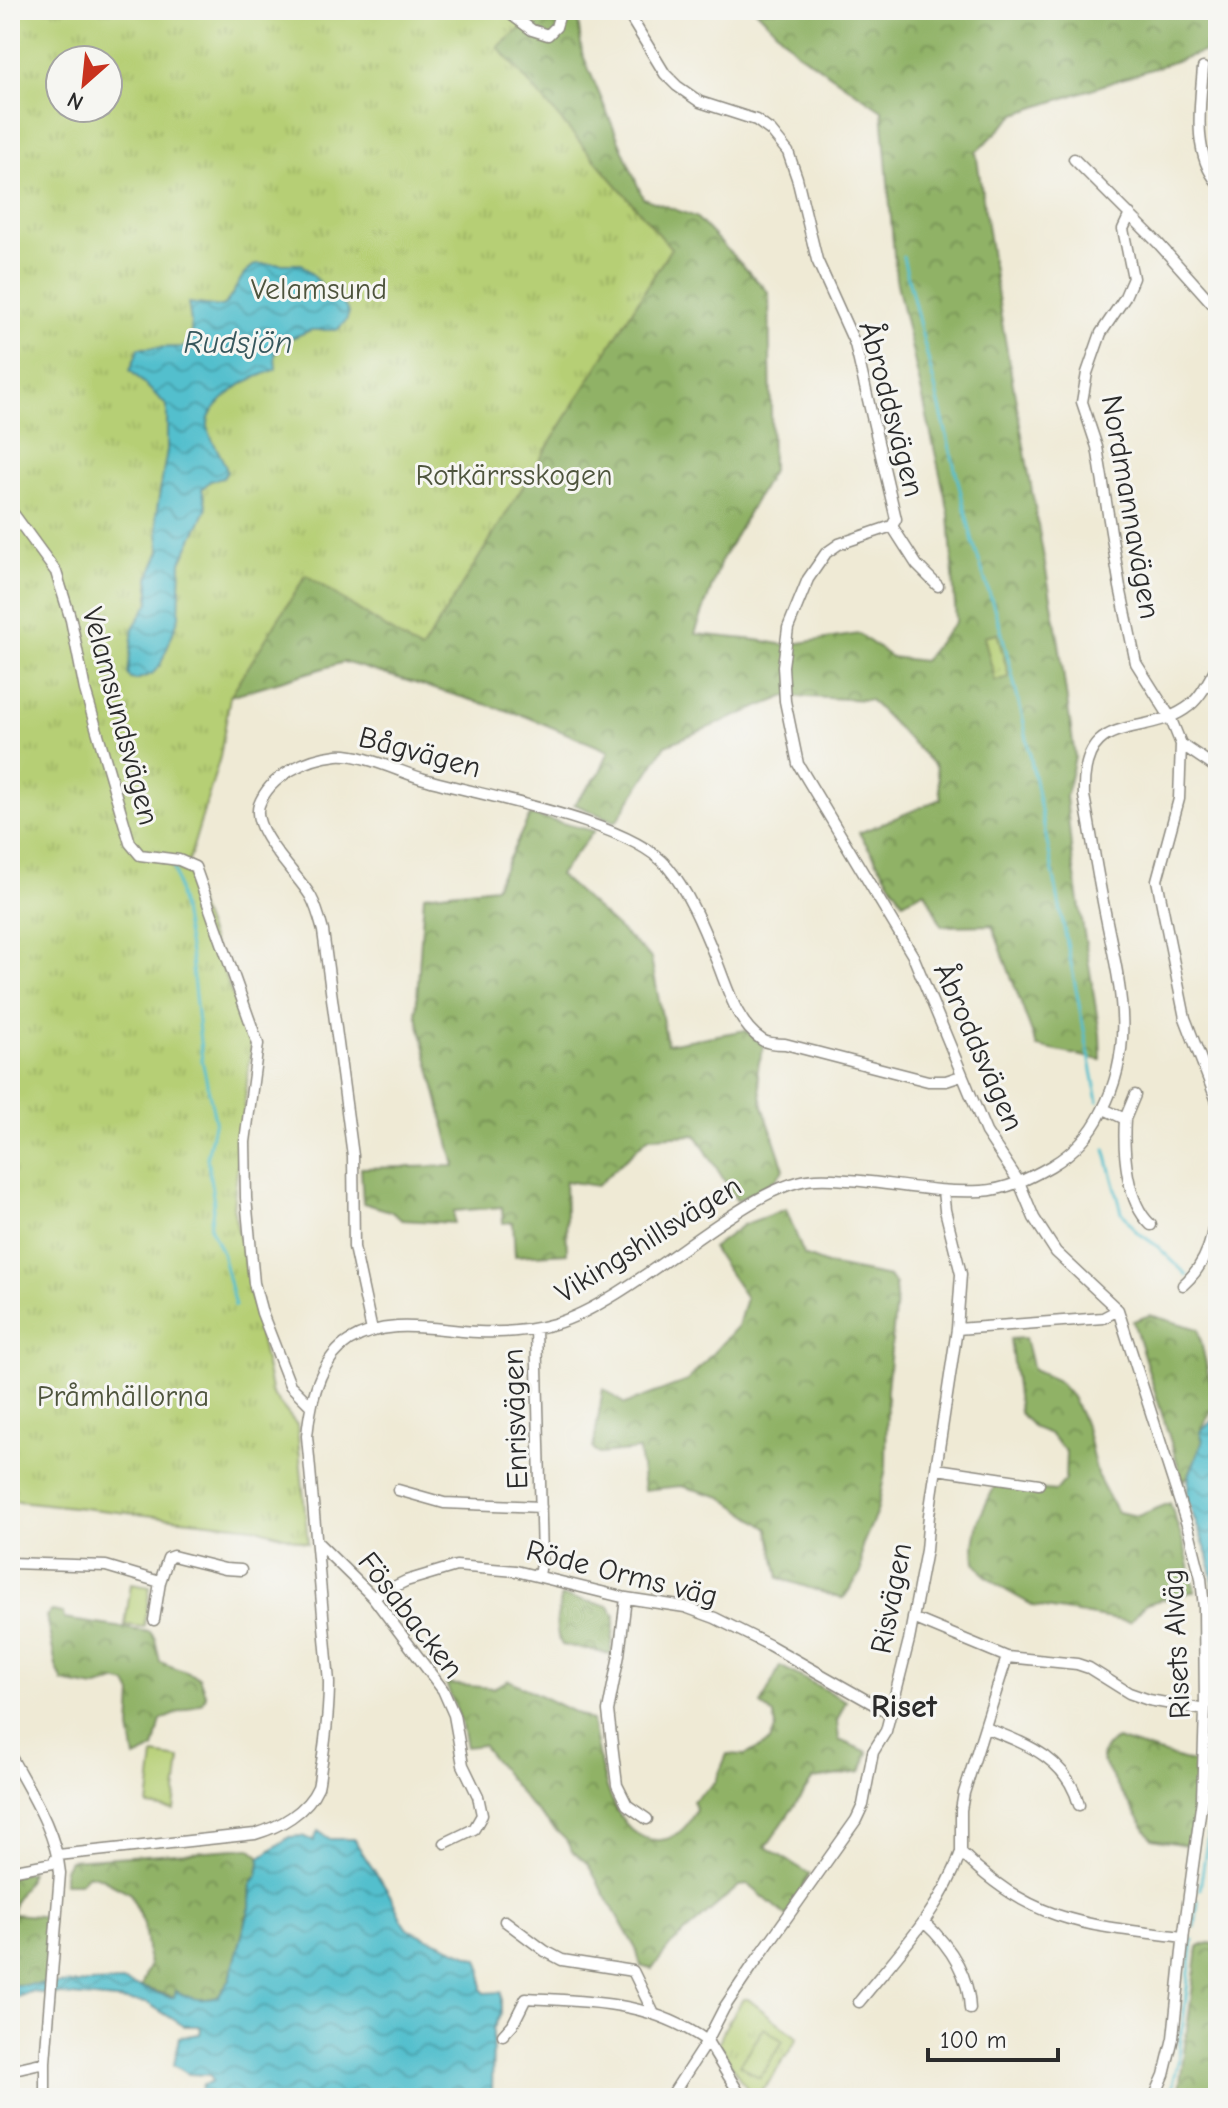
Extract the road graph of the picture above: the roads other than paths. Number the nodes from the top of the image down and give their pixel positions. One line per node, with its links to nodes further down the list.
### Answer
1 (505, 10): 2 (street)
2 (561, 10)
3 (626, 10): 10 (street, Åbroddsvägen)
4 (1203, 68): 6 (street)
5 (1074, 159): 7 (street)
6 (1218, 183)
7 (1130, 214): 8 (street); 13 (street, Nordmannavägen)
8 (1218, 310)
9 (10, 509): 30 (street, Velamsundsvägen)
10 (892, 526): 11 (street); 16 (street, Åbroddsvägen)
11 (938, 586)
12 (1218, 664): 13 (street, Vikingshillsvägen)
13 (1170, 717): 14 (street, Nordmannavägen); 19 (street, Vikingshillsvägen)
14 (1181, 744): 15 (street); 18 (street)
15 (1218, 769)
16 (961, 1076): 21 (street, Åbroddsvägen); 29 (street, Bågvägen)
17 (1135, 1095): 20 (street)
18 (1218, 1104)
19 (1104, 1109): 20 (street); 21 (street, Vikingshillsvägen)
20 (1125, 1119): 24 (street)
21 (1019, 1182): 22 (street, Vikingshillsvägen); 26 (street, Risets Alväg)
22 (943, 1191): 27 (street, Vikingshillsvägen); 28 (street, Risvägen)
23 (1218, 1200): 25 (street)
24 (1151, 1225)
25 (1183, 1285)
26 (1118, 1310): 28 (street); 45 (street, Risets Alväg)
27 (536, 1329): 29 (street, Vikingshillsvägen); 34 (street, Enrisvägen)
28 (957, 1329): 31 (street, Risvägen)
29 (372, 1331): 30 (street, Vikingshillsvägen)
30 (310, 1405): 35 (street, Vikingshillsvägen)
31 (937, 1469): 32 (street); 42 (street, Risvägen)
32 (1039, 1484)
33 (398, 1490): 34 (street, Enrisvägen)
34 (541, 1507): 38 (street, Enrisvägen)
35 (318, 1543): 40 (street, Fösabacken); 53 (street, Vikingshillsvägen)
36 (10, 1563): 39 (street)
37 (241, 1570): 39 (street)
38 (539, 1575): 40 (street, Röde Orms väg); 41 (street, Röde Orms väg)
39 (160, 1582): 43 (street)
40 (373, 1597): 51 (street, Fösabacken)
41 (626, 1598): 46 (street, Röde Orms väg); 50 (street)
42 (913, 1618): 44 (street); 46 (street, Risvägen)
43 (154, 1620)
44 (1007, 1657): 45 (street); 47 (street)
45 (1205, 1710): 57 (street, Risets Alväg)
46 (891, 1714): 62 (street, Risvägen)
47 (986, 1728): 49 (street); 52 (street)
48 (10, 1755): 53 (street)
49 (1079, 1805)
50 (647, 1819)
51 (445, 1843)
52 (961, 1852): 56 (street); 57 (street)
53 (58, 1855): 54 (street, Vikingshillsvägen); 63 (street)
54 (10, 1871)
55 (505, 1921): 60 (street)
56 (924, 1922): 58 (street); 59 (street)
57 (1183, 1937): 68 (street, Risets Alväg)
58 (859, 2002)
59 (970, 2009)
60 (653, 2012): 61 (street); 62 (street)
61 (503, 2035)
62 (707, 2041): 66 (street, Risvägen); 67 (street)
63 (45, 2062): 64 (street); 65 (street)
64 (10, 2070)
65 (45, 2098)
66 (670, 2098)
67 (742, 2098)
68 (1154, 2098)

